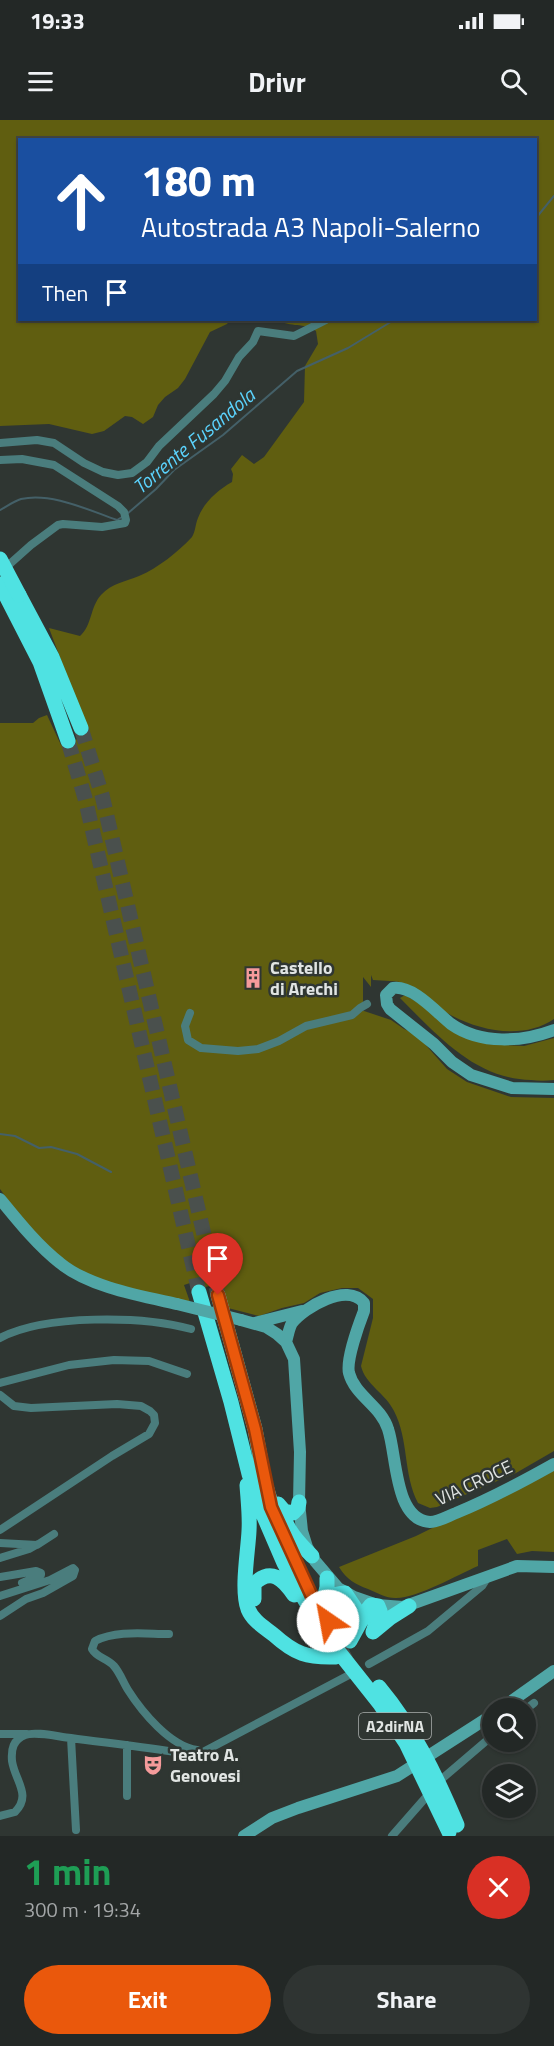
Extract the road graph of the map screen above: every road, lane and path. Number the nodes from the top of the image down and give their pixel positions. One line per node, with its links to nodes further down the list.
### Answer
1 (324, 321): 2 (street)
2 (0, 443)
3 (0, 460): 5 (street)
4 (0, 559): 7 (highway, bridge)
5 (0, 572)
6 (0, 584): 7 (highway)
7 (14, 598): 8 (highway)
8 (46, 659): 9 (highway); 10 (highway)
9 (81, 728)
10 (68, 741)
11 (368, 1004): 12 (street)
12 (190, 1013)
13 (554, 1030): 14 (street)
14 (554, 1089)
15 (0, 1199): 19 (street, bridge)
16 (199, 1292): 27 (highway, A2dirNA)
17 (218, 1295): 19 (highway)
18 (309, 1309): 19 (street, VIA CROCE); 22 (street, VIA CROCE); 28 (street, VIA CROCE)
19 (240, 1322): 22 (street); 26 (highway)
20 (191, 1329): 21 (street)
21 (0, 1338)
22 (286, 1342): 29 (street)
23 (187, 1374): 24 (street)
24 (0, 1383)
25 (0, 1395): 31 (street)
26 (255, 1429): 30 (highway); 47 (highway, A2dirNA)
27 (245, 1461): 47 (highway, A2dirNA); 50 (highway)
28 (554, 1464)
29 (299, 1502): 30 (highway); 35 (street)
30 (278, 1504): 35 (highway)
31 (0, 1530)
32 (54, 1534): 34 (street)
33 (0, 1544): 34 (street)
34 (37, 1545): 36 (street)
35 (312, 1556): 40 (street)
36 (0, 1558)
37 (554, 1567): 38 (street)
38 (489, 1575): 45 (street); 53 (street)
39 (0, 1577): 41 (street)
40 (327, 1578): 42 (street); 47 (highway)
41 (0, 1590)
42 (345, 1593): 44 (street); 47 (highway); 51 (highway)
43 (0, 1596): 46 (street)
44 (377, 1605): 45 (street); 48 (highway); 51 (highway)
45 (409, 1606): 48 (highway)
46 (0, 1616)
47 (327, 1623): 50 (highway); 69 (highway, A2dirNA, bridge)
48 (373, 1632): 51 (highway)
49 (169, 1634): 63 (street)
50 (273, 1635): 52 (highway)
51 (354, 1640)
52 (333, 1656)
53 (369, 1664)
54 (554, 1671): 56 (street)
55 (349, 1675): 63 (street)
56 (516, 1698)
57 (482, 1721): 70 (street)
58 (0, 1734): 59 (street)
59 (27, 1734): 60 (street); 67 (street)
60 (70, 1738): 61 (street); 68 (street)
61 (127, 1745): 63 (street); 65 (street)
62 (482, 1745): 64 (street)
63 (203, 1752)
64 (444, 1777)
65 (127, 1796)
66 (427, 1796): 71 (street)
67 (0, 1816)
68 (76, 1830)
69 (454, 1830)
70 (244, 1836)
71 (392, 1836)

